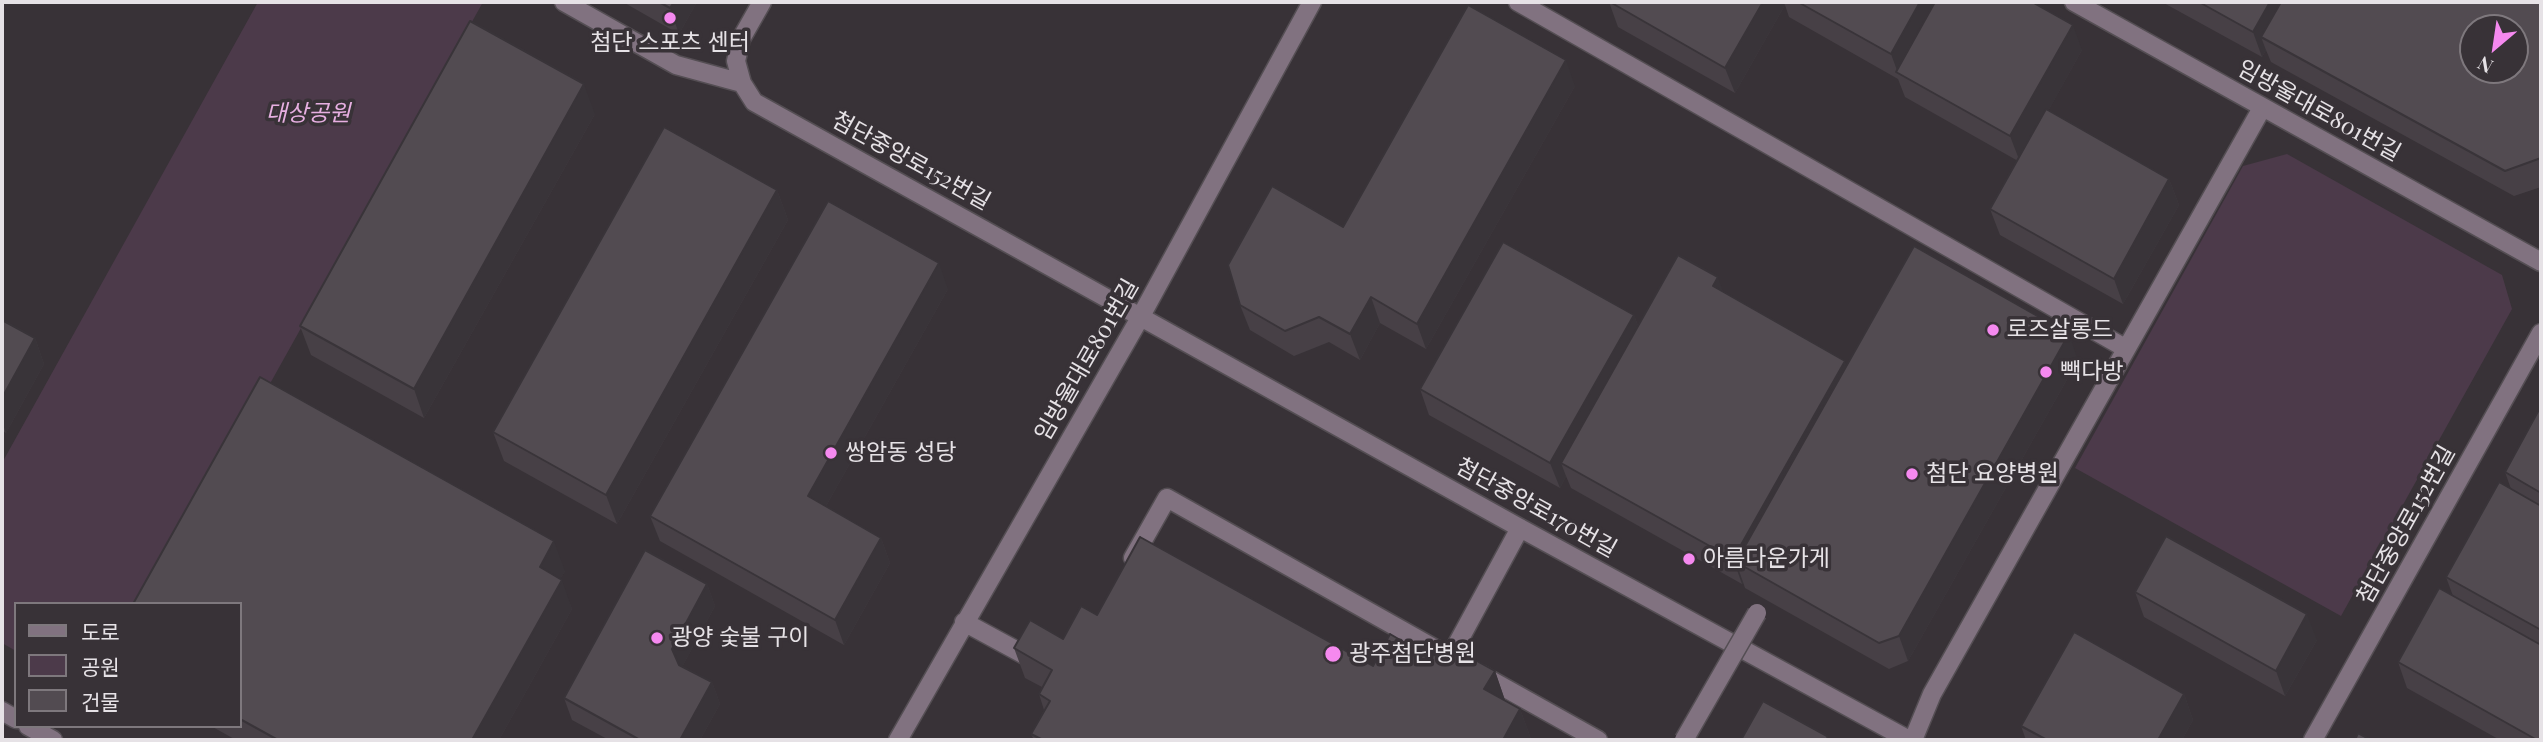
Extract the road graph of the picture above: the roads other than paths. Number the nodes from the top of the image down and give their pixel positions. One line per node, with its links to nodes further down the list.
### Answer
1 (564, 2): 6 (street)
2 (762, 2): 6 (street)
3 (1312, 2): 9 (street, 임방울대로801번길)
4 (1518, 2): 11 (street)
5 (2074, 2): 7 (street, 임방울대로801번길)
6 (742, 83): 9 (street, 첨단중앙로152번길)
7 (2262, 108): 8 (street, 임방울대로801번길); 11 (street)
8 (2541, 262)
9 (1141, 316): 12 (street, 첨단중앙로170번길); 15 (street, 임방울대로801번길)
10 (2539, 344): 24 (street, 첨단중앙로152번길)
11 (2125, 348): 23 (street)
12 (1520, 528): 16 (street); 23 (street, 첨단중앙로170번길)
13 (1123, 576): 16 (street)
14 (1761, 606): 22 (street, bridge)
15 (964, 622): 17 (street); 20 (street, 임방울대로801번길)
16 (1450, 657): 21 (street)
17 (1034, 660)
18 (32, 728): 19 (street)
19 (53, 740)
20 (898, 740)
21 (1598, 740)
22 (1685, 740)
23 (1911, 740)
24 (2313, 740)

